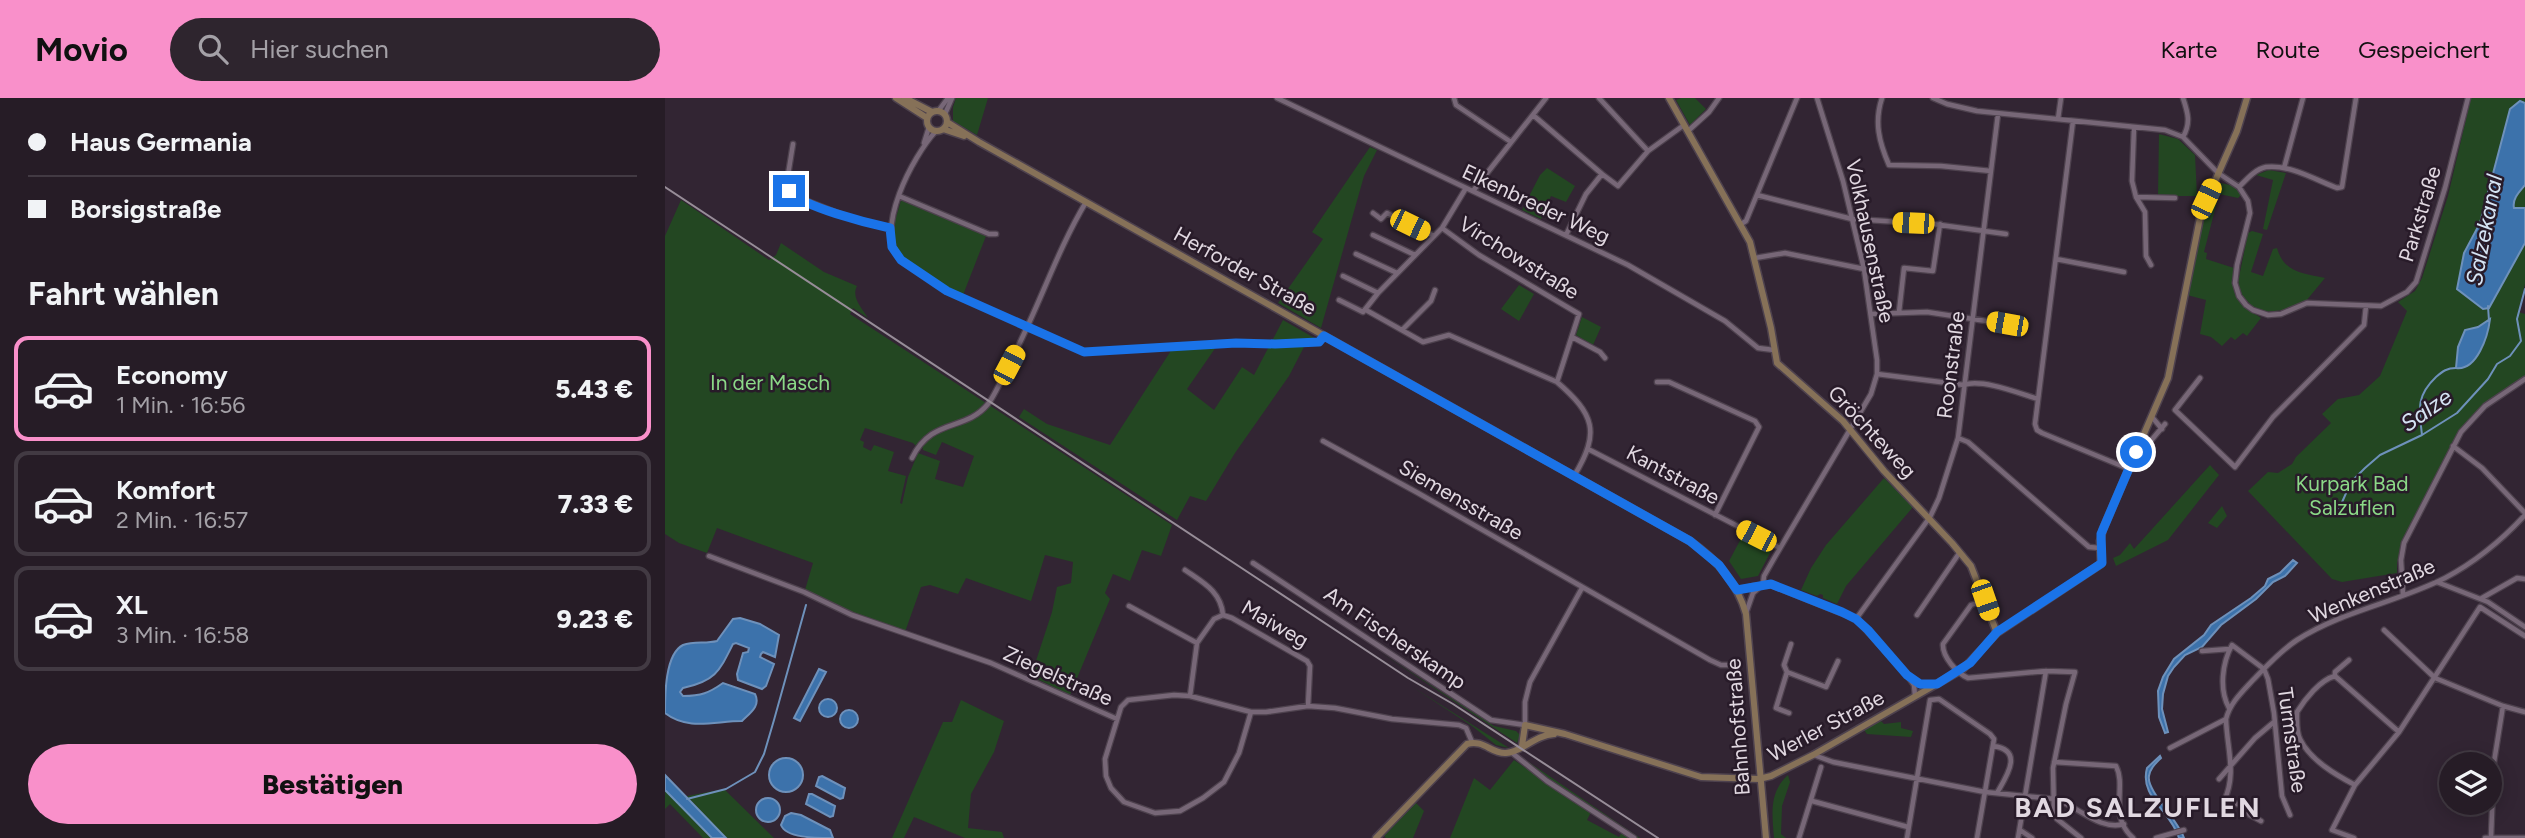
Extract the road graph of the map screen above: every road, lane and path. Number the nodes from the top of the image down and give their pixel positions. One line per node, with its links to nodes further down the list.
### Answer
1 (896, 98): 21 (main road)
2 (905, 98): 21 (main road)
3 (950, 98): 21 (street)
4 (1277, 98): 40 (street, Elkenbreder Weg)
5 (1454, 98): 32 (street)
6 (1546, 98): 23 (street)
7 (1599, 98): 34 (street)
8 (1669, 98): 28 (main road, Gröchteweg)
9 (1720, 98): 28 (street)
10 (1797, 98): 42 (street)
11 (1817, 98): 48 (street, Volkhausenstraße)
12 (1882, 98): 36 (street)
13 (1933, 98): 20 (street)
14 (2061, 98): 24 (street)
15 (2183, 98): 30 (street)
16 (2247, 98): 37 (main road)
17 (2303, 98): 35 (street)
18 (2357, 98): 35 (street)
19 (2469, 98): 71 (street, Parkstraße)
20 (1948, 101): 22 (street)
21 (936, 113): 26 (main road); 29 (main road)
22 (1998, 114): 24 (street); 36 (street, Roonstraße)
23 (1533, 116): 32 (street); 38 (street)
24 (2058, 119): 25 (street)
25 (2073, 121): 27 (street); 62 (street)
26 (947, 122): 29 (main road); 31 (main road, Herforder Straße)
27 (2134, 127): 30 (street); 44 (street)
28 (1686, 128): 34 (street); 49 (main road, Gröchteweg)
29 (936, 129): 31 (main road, Herforder Straße); 43 (street)
30 (2183, 137): 37 (street)
31 (979, 142): 46 (main road, Herforder Straße)
32 (1511, 142): 41 (street)
33 (793, 144): 51 (street)
34 (1648, 151): 38 (street)
35 (2284, 168): 39 (street)
36 (1991, 171): 53 (street, Roonstraße)
37 (2218, 173): 39 (street); 90 (main road)
38 (1602, 174): 57 (street)
39 (2239, 187): 71 (street, Parkstraße)
40 (1466, 188): 41 (street, Elkenbreder Weg); 52 (street)
41 (1473, 191): 57 (street, Elkenbreder Weg)
42 (1757, 195): 48 (street); 49 (street)
43 (899, 196): 51 (street); 54 (street)
44 (2136, 197): 45 (street); 63 (street)
45 (2175, 198)
46 (1086, 202): 77 (street); 79 (main road, Herforder Straße)
47 (1373, 213): 58 (street)
48 (1851, 219): 50 (street); 64 (street, Volkhausenstraße)
49 (1741, 224): 61 (main road, Gröchteweg)
50 (1940, 224): 53 (street); 73 (street)
51 (890, 228): 77 (street)
52 (1442, 228): 58 (street); 80 (street, Virchowstraße)
53 (1983, 230): 55 (street); 75 (street, Roonstraße)
54 (996, 234)
55 (2006, 234)
56 (1373, 235): 60 (street)
57 (1566, 235): 81 (street, Elkenbreder Weg)
58 (1434, 236): 60 (street)
59 (1356, 254): 66 (street)
60 (1415, 255): 66 (street)
61 (1755, 258): 64 (street); 81 (main road, Gröchteweg)
62 (2056, 259): 65 (street); 89 (street)
63 (2151, 265)
64 (1864, 269): 74 (street, Volkhausenstraße)
65 (2124, 272)
66 (1397, 273): 69 (street)
67 (1343, 276): 69 (street)
68 (1435, 290): 78 (street)
69 (1378, 293): 72 (street)
70 (1339, 300): 72 (street)
71 (2367, 306): 84 (street)
72 (1366, 310): 78 (street)
73 (1899, 312): 74 (street); 75 (street)
74 (1871, 314): 83 (street, Volkhausenstraße)
75 (1972, 318): 76 (street); 88 (street, Roonstraße)
76 (2007, 324)
77 (1029, 328): 79 (street); 97 (street)
78 (1402, 330): 86 (street)
79 (1324, 336): 99 (main road, Herforder Straße)
80 (1572, 337): 82 (street); 86 (street)
81 (1774, 350): 91 (main road, Gröchteweg)
82 (1605, 358)
83 (1877, 374): 88 (street); 91 (street, Volkhausenstraße)
84 (2200, 379)
85 (2525, 379): 94 (street)
86 (1557, 382): 95 (street)
87 (1657, 382): 101 (street)
88 (1964, 385): 89 (street); 92 (street, Roonstraße)
89 (2038, 399): 98 (street)
90 (2152, 417): 96 (main road); 96 (street)
91 (1851, 429): 102 (main road, Gröchteweg); 104 (street, Volkhausenstraße)
92 (1958, 438): 102 (street); 103 (street, Roonstraße)
93 (1323, 441): 112 (street, Siemensstraße)
94 (2453, 446): 100 (street); 114 (street)
95 (1588, 449): 99 (street); 101 (street, Kantstraße)
96 (2136, 452): 98 (main road)
97 (912, 458)
98 (2129, 469): 103 (main road)
99 (1574, 476): 113 (main road, Herforder Straße)
100 (2525, 514): 110 (street, Wenkenstraße)
101 (1715, 515): 104 (street, Kantstraße)
102 (1930, 517): 105 (main road, Gröchteweg); 121 (street)
103 (2100, 544): 124 (main road, Werler Straße)
104 (1780, 548): 111 (street, Volkhausenstraße)
105 (1960, 552): 116 (main road, Gröchteweg); 120 (street)
106 (709, 555): 149 (street, Ziegelstraße)
107 (1253, 563): 152 (street, Am Fischerskamp)
108 (1185, 570): 119 (street, Maiweg)
109 (2525, 579): 115 (street)
110 (2436, 582): 114 (street, Wenkenstraße); 115 (street)
111 (1763, 584): 113 (street); 118 (street); 121 (street)
112 (1582, 588): 132 (street, Siemensstraße); 152 (street)
113 (1737, 590): 118 (main road, Herforder Straße)
114 (2403, 595): 133 (street, Wenkenstraße)
115 (2481, 598): 122 (street)
116 (1985, 600): 124 (main road, Gröchteweg); 136 (street)
117 (1129, 606): 126 (street)
118 (1746, 614): 164 (main road, Bahnhofstraße)
119 (1223, 615): 126 (street, Maiweg); 143 (street, Maiweg)
120 (1917, 615)
121 (1856, 619): 137 (street)
122 (2525, 627)
123 (2384, 630): 139 (street)
124 (1997, 632): 136 (main road, Werler Straße)
125 (2525, 636): 139 (street)
126 (1198, 643): 141 (street)
127 (1791, 644): 135 (street)
128 (2230, 647): 129 (street); 133 (street); 145 (street)
129 (2202, 651)
130 (2349, 660): 138 (street)
131 (1838, 661): 135 (street)
132 (1738, 665)
133 (2264, 669): 145 (street, Wenkenstraße); 151 (street, Turmstraße)
134 (2046, 671): 136 (street); 161 (street); 170 (street)
135 (1787, 672): 148 (street)
136 (1958, 672): 140 (main road, Werler Straße)
137 (1907, 675): 140 (street); 142 (street)
138 (2335, 676): 153 (street); 167 (street)
139 (2435, 678): 144 (street); 153 (street)
140 (1937, 684): 142 (main road, Werler Straße)
141 (1190, 696): 146 (street, Ziegelstraße); 149 (street, Ziegelstraße)
142 (1916, 697): 160 (main road, Werler Straße)
143 (1308, 706): 146 (street, Ziegelstraße); 155 (street, Ziegelstraße)
144 (2503, 706): 147 (street); 191 (street)
145 (2229, 708): 150 (street, Wenkenstraße)
146 (1251, 712): 149 (street)
147 (2525, 712)
148 (1790, 713)
149 (1117, 719)
150 (2226, 719): 158 (street); 163 (street)
151 (2274, 722): 163 (street); 173 (street, Turmstraße)
152 (1525, 725): 154 (main road, Werler Straße); 156 (main road)
153 (2399, 732): 167 (street)
154 (1565, 734): 156 (main road, Werler Straße); 164 (main road, Werler Straße)
155 (1472, 742): 159 (main road); 179 (main road)
156 (1522, 746): 159 (main road, Werler Straße)
157 (1993, 746): 165 (street); 168 (street); 169 (street)
158 (2170, 748)
159 (1511, 752): 180 (street)
160 (1813, 755): 164 (main road, Werler Straße); 165 (street)
161 (2054, 762): 171 (street); 175 (street)
162 (1821, 767): 172 (street)
163 (2230, 767): 166 (street); 174 (street)
164 (1759, 779): 181 (main road, Bahnhofstraße)
165 (1916, 779): 168 (street); 176 (street)
166 (2219, 779)
167 (2355, 785): 190 (street)
168 (1985, 792): 169 (street); 184 (street)
169 (1997, 793): 170 (street)
170 (2025, 797): 171 (street); 177 (street)
171 (2054, 798): 175 (street); 187 (street)
172 (1812, 801): 176 (street); 182 (street)
173 (2290, 815)
174 (2261, 821)
175 (2124, 824): 188 (street)
176 (1908, 827): 183 (street)
177 (2019, 830): 185 (street); 186 (street)
178 (2184, 830): 189 (street)
179 (1376, 838)
180 (1634, 838)
181 (1766, 838)
182 (1800, 838)
183 (1907, 838)
184 (1977, 838)
185 (2018, 838)
186 (2032, 838)
187 (2081, 838)
188 (2133, 838)
189 (2155, 838)
190 (2354, 838)
191 (2488, 838): 192 (street)
192 (2525, 838)

